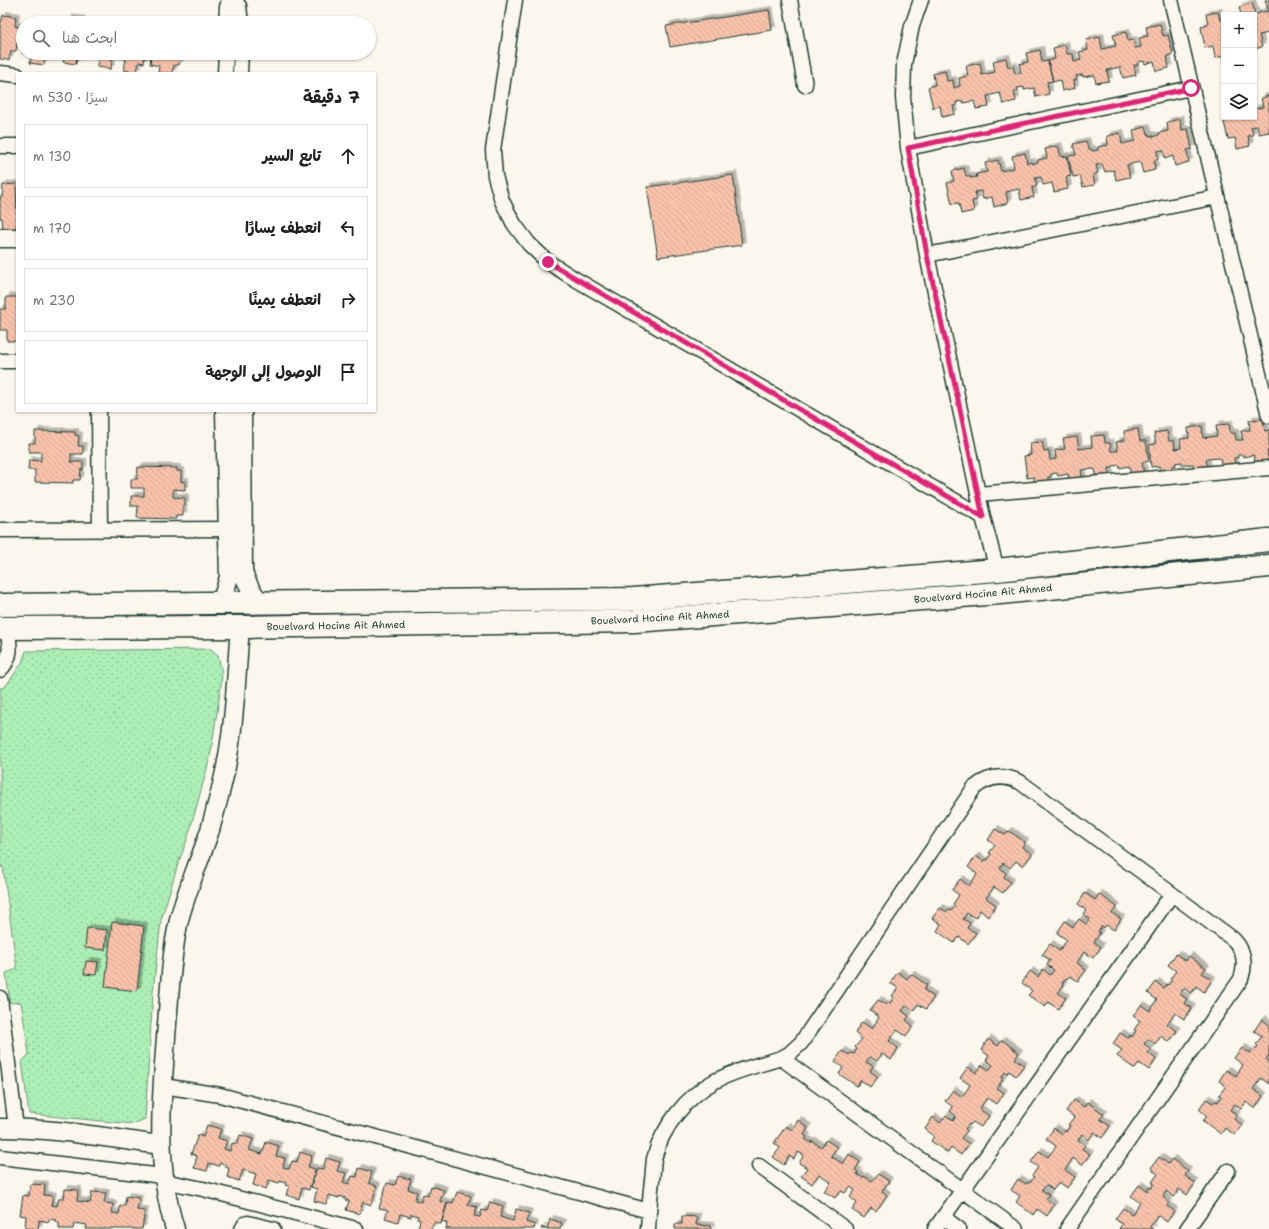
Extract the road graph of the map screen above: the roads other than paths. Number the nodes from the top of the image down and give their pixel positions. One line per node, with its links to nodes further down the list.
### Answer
1 (229, 0): 7 (street)
2 (234, 0): 8 (street)
3 (516, 0): 32 (street)
4 (790, 0): 15 (street)
5 (921, 0): 19 (street)
6 (1170, 0): 16 (street)
7 (226, 16)
8 (240, 16)
9 (226, 60): 11 (street)
10 (240, 60): 12 (street)
11 (225, 72)
12 (240, 72)
13 (0, 73): 14 (street)
14 (16, 75)
15 (805, 84)
16 (1191, 88): 19 (street); 20 (street)
17 (0, 146): 18 (street)
18 (16, 146)
19 (908, 148): 23 (street)
20 (1217, 196): 23 (street); 29 (street)
21 (0, 238): 22 (street)
22 (16, 238)
23 (927, 255): 31 (street)
24 (0, 360): 25 (street)
25 (16, 360)
26 (99, 412): 35 (street)
27 (225, 412): 33 (street)
28 (242, 412): 33 (street)
29 (1269, 416)
30 (1269, 468): 31 (street)
31 (979, 494): 32 (street)
32 (983, 517): 38 (street)
33 (235, 529): 35 (street); 39 (street); 40 (street)
34 (0, 530): 35 (street)
35 (100, 530)
36 (1269, 540): 38 (main road)
37 (1269, 566): 42 (main road, Bouelvard Hocine Ait Ahmed)
38 (997, 570): 40 (main road)
39 (219, 603): 40 (main road); 41 (main road)
40 (261, 603)
41 (0, 605)
42 (240, 626): 43 (main road, Bouelvard Hocine Ait Ahmed); 48 (street)
43 (4, 628): 44 (street)
44 (0, 670)
45 (1172, 894): 47 (street); 55 (street); 67 (street)
46 (0, 998): 49 (street)
47 (781, 1058): 55 (street); 56 (street)
48 (163, 1086): 50 (street); 56 (street)
49 (8, 1128): 50 (street)
50 (161, 1145): 54 (street)
51 (0, 1157): 54 (street)
52 (758, 1166): 63 (street)
53 (1228, 1171): 68 (street)
54 (163, 1178): 58 (street); 61 (street)
55 (962, 1190): 57 (street); 66 (street)
56 (649, 1211): 62 (street)
57 (943, 1217): 64 (street); 65 (street)
58 (175, 1229)
59 (242, 1229): 60 (street)
60 (273, 1229)
61 (356, 1229)
62 (648, 1229)
63 (845, 1229)
64 (935, 1229)
65 (960, 1229)
66 (1016, 1229)
67 (1067, 1229)
68 (1187, 1229)

